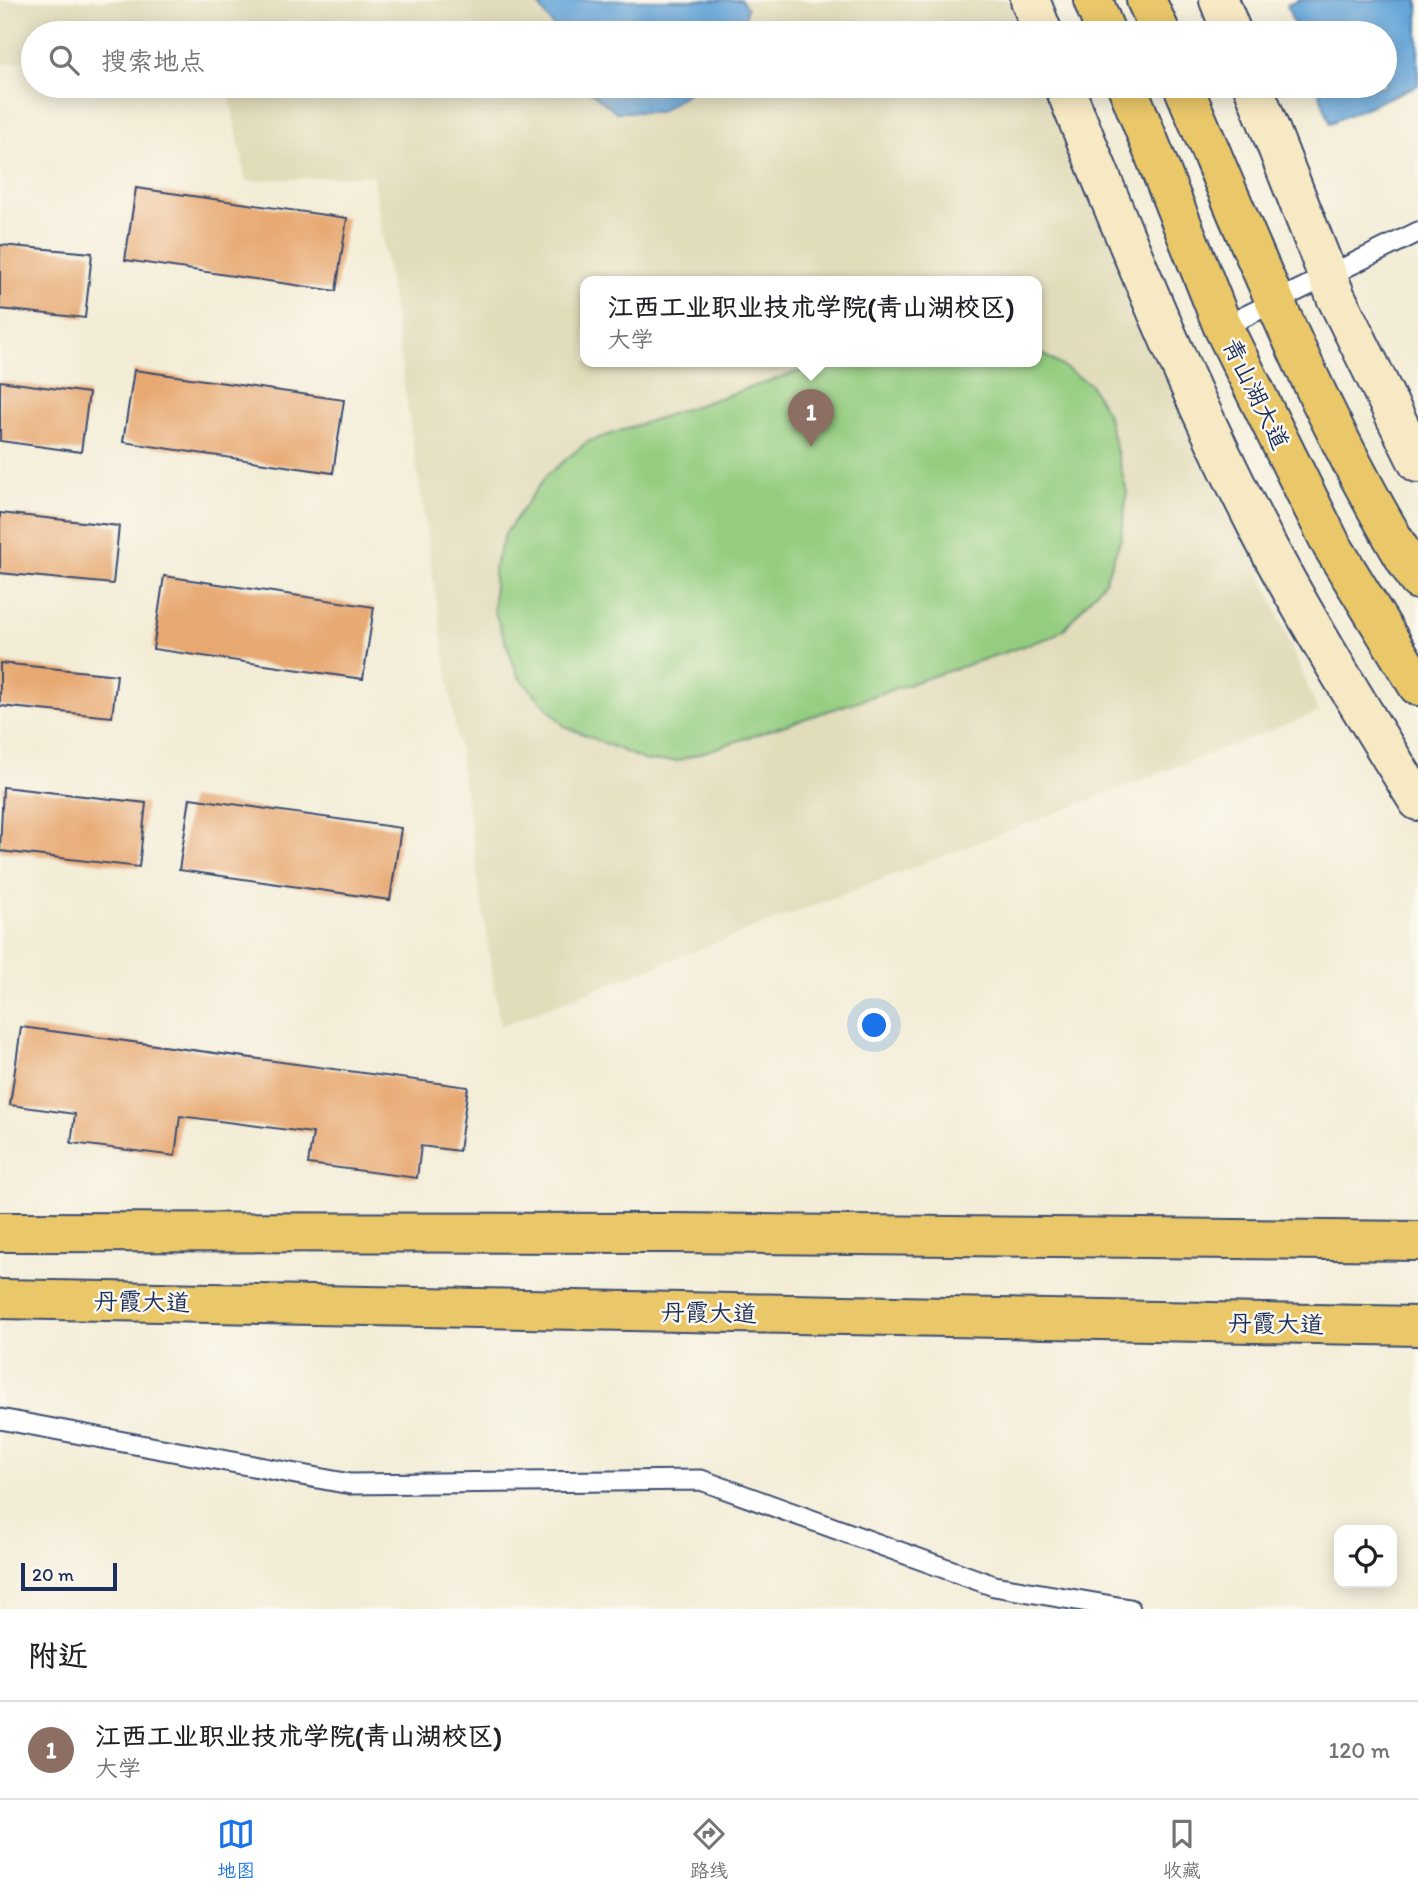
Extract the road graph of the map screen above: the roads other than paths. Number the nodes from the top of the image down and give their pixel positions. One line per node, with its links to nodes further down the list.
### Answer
1 (1030, 0): 5 (main road)
2 (1093, 0): 6 (main road)
3 (1146, 0): 7 (main road)
4 (1219, 0): 8 (main road)
5 (1038, 21)
6 (1101, 21)
7 (1156, 21)
8 (1227, 21)
9 (1069, 98): 20 (main road)
10 (1132, 98): 16 (main road, 青山湖大道)
11 (1188, 98): 15 (main road)
12 (1258, 98): 14 (main road)
13 (1418, 232): 14 (lane)
14 (1328, 275): 15 (lane); 17 (main road)
15 (1274, 300): 16 (lane); 18 (main road)
16 (1223, 327): 19 (main road, 青山湖大道)
17 (1418, 463)
18 (1418, 580)
19 (1418, 687)
20 (1418, 801)
21 (0, 1233): 22 (main road)
22 (1418, 1241)
23 (0, 1299): 24 (main road, 丹霞大道)
24 (1418, 1326)
25 (0, 1419): 26 (lane)
26 (1130, 1609)

